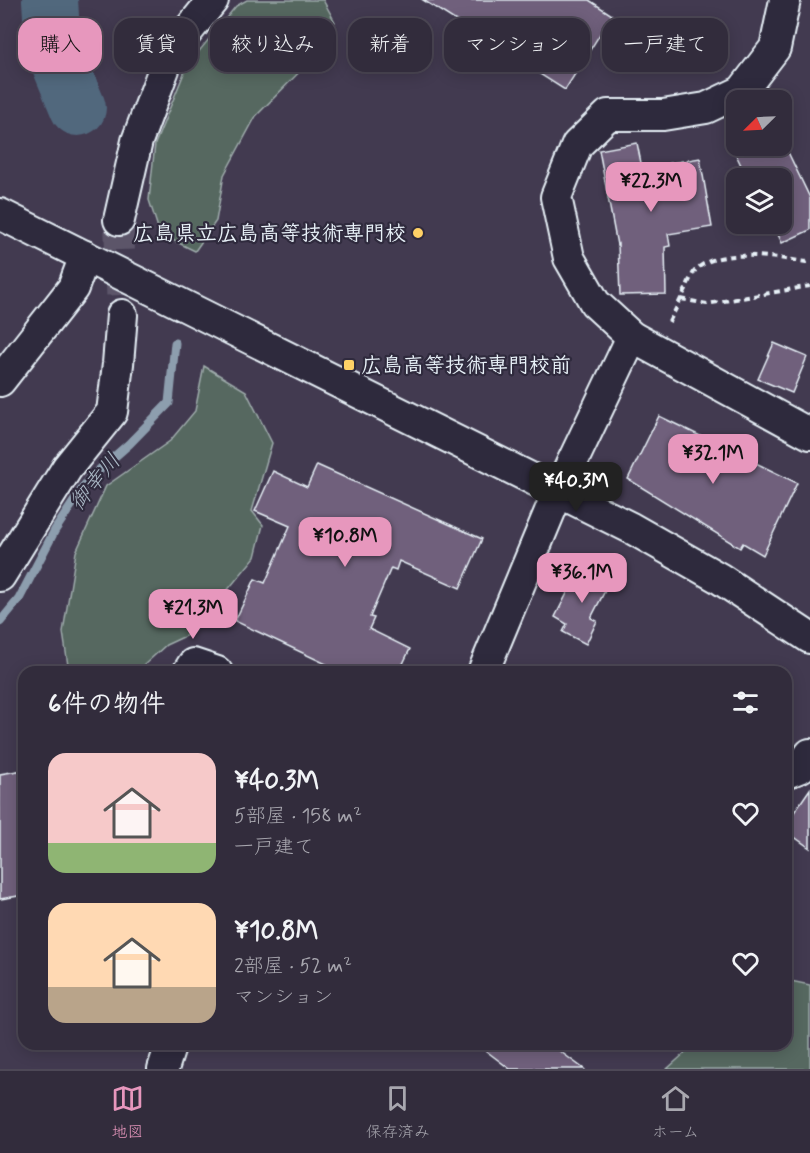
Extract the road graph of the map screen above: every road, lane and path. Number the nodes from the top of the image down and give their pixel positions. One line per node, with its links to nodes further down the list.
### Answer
1 (213, 0): 4 (street)
2 (785, 0): 10 (street)
3 (0, 214): 5 (street)
4 (119, 220)
5 (86, 256): 11 (street); 13 (street)
6 (810, 260): 8 (path)
7 (810, 286): 8 (path)
8 (681, 299): 10 (path)
9 (122, 315): 14 (street)
10 (644, 343): 12 (street); 13 (street)
11 (0, 381)
12 (810, 434)
13 (558, 492): 15 (street); 16 (street)
14 (0, 576)
15 (810, 639)
16 (486, 666)
17 (810, 754): 18 (street)
18 (792, 771)
19 (169, 1050): 20 (street)
20 (163, 1069)

